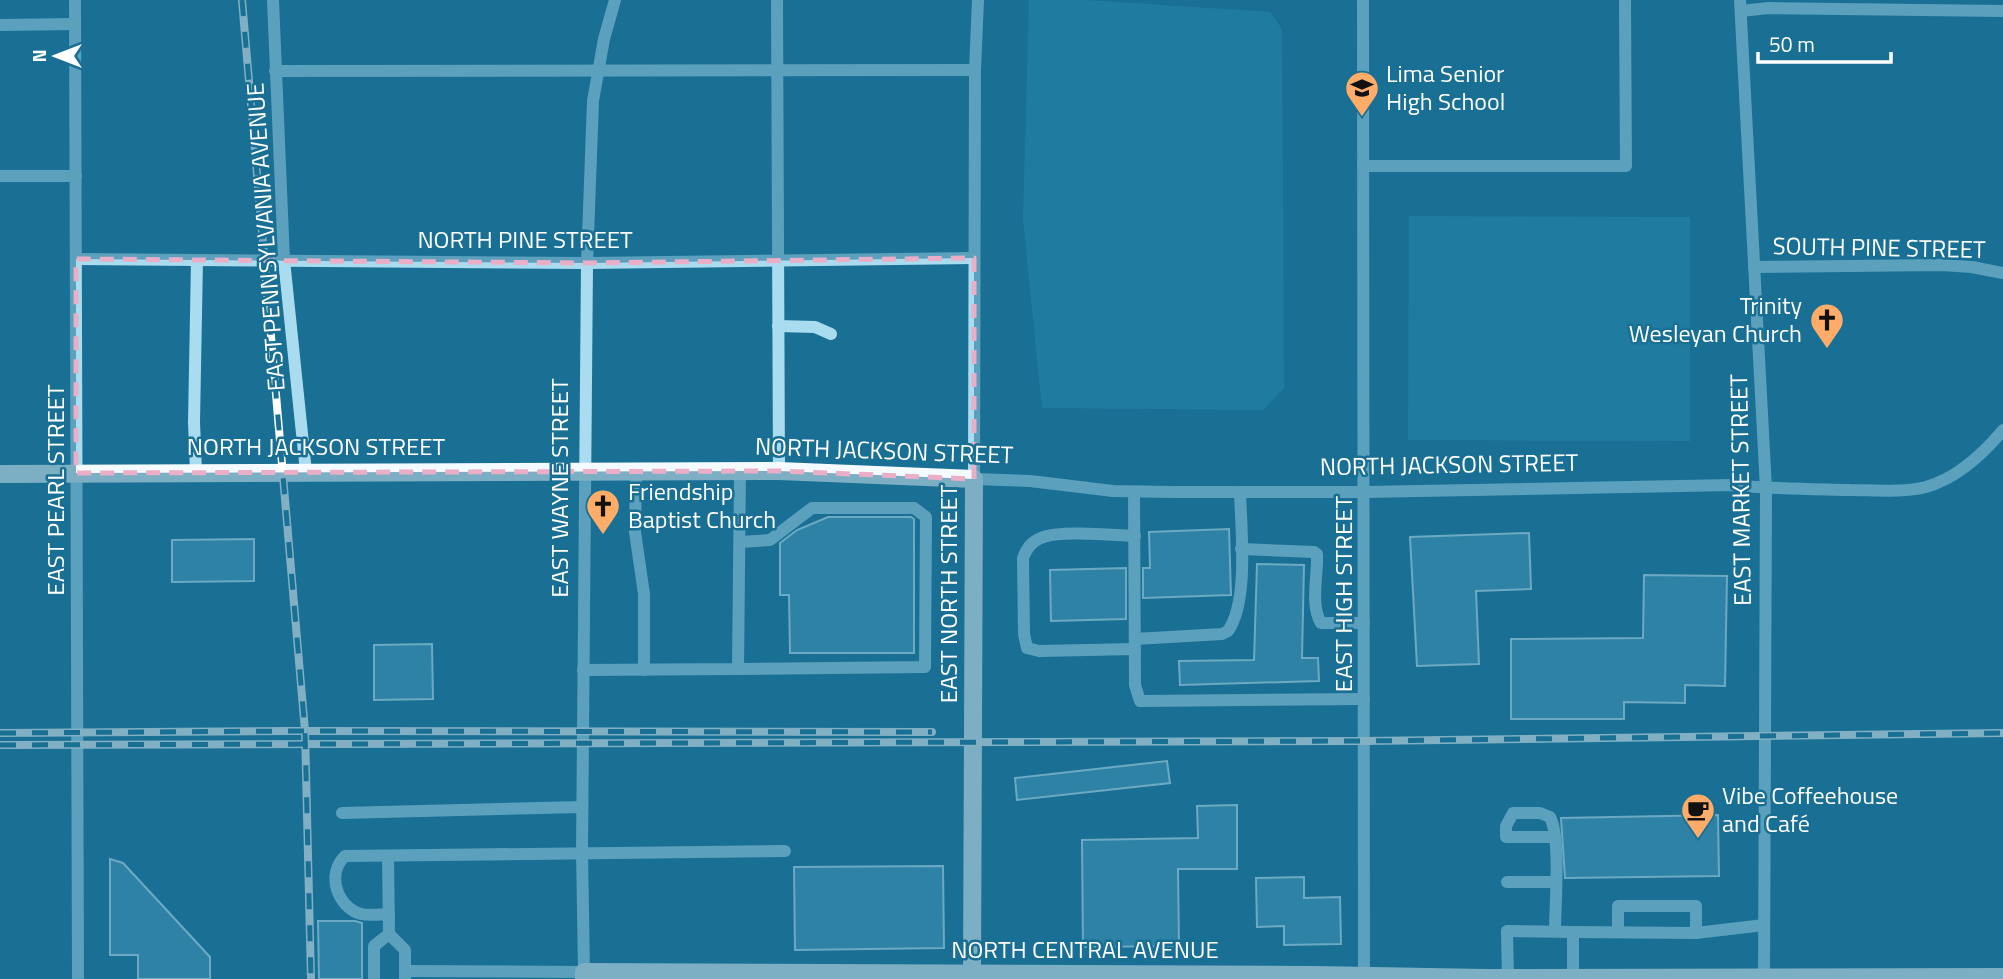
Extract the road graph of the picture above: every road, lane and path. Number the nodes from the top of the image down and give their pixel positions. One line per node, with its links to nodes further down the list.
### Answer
1 (75, 0): 10 (street, EAST PEARL STREET)
2 (273, 0): 15 (street, EAST PENNSYLVANIA AVENUE)
3 (615, 0): 12 (street, EAST WAYNE STREET)
4 (777, 0): 13 (street)
5 (978, 0): 14 (street, EAST NORTH STREET)
6 (1363, 0): 16 (street, EAST HIGH STREET)
7 (1625, 0): 16 (street)
8 (1741, 5): 9 (street); 25 (street, EAST MARKET STREET)
9 (2003, 10)
10 (75, 24): 11 (street); 18 (street, EAST PEARL STREET)
11 (0, 25)
12 (598, 70): 13 (street); 15 (street); 24 (street, EAST WAYNE STREET)
13 (777, 70): 14 (street); 23 (street)
14 (975, 70): 19 (street, EAST NORTH STREET)
15 (275, 71): 22 (street, EAST PENNSYLVANIA AVENUE)
16 (1363, 166): 42 (street, EAST HIGH STREET)
17 (0, 176): 18 (street)
18 (76, 177): 20 (street, EAST PEARL STREET)
19 (974, 258): 23 (street, NORTH PINE STREET); 38 (street, EAST NORTH STREET)
20 (76, 259): 21 (street, NORTH PINE STREET); 36 (street, EAST PEARL STREET)
21 (197, 260): 22 (street, NORTH PINE STREET); 34 (street)
22 (284, 260): 24 (street, NORTH PINE STREET); 35 (street, EAST PENNSYLVANIA AVENUE)
23 (778, 260): 24 (street, NORTH PINE STREET); 27 (street)
24 (587, 263): 30 (street, EAST WAYNE STREET)
25 (1754, 267): 26 (street, SOUTH PINE STREET); 39 (street, EAST MARKET STREET)
26 (2003, 273)
27 (778, 326): 28 (street); 33 (street)
28 (831, 334)
29 (2003, 430): 39 (street, NORTH JACKSON STREET)
30 (584, 471): 31 (main road, NORTH JACKSON STREET); 35 (main road, NORTH JACKSON STREET); 49 (street, EAST WAYNE STREET)
31 (636, 471): 32 (main road, NORTH JACKSON STREET); 50 (street)
32 (740, 471): 33 (main road, NORTH JACKSON STREET); 44 (street)
33 (779, 471): 38 (main road, NORTH JACKSON STREET)
34 (196, 472): 35 (main road, NORTH JACKSON STREET); 36 (main road, NORTH JACKSON STREET)
35 (306, 472)
36 (76, 473): 37 (main road, NORTH JACKSON STREET); 85 (street, EAST PEARL STREET)
37 (0, 474)
38 (974, 479): 40 (street, NORTH JACKSON STREET); 71 (main road, EAST NORTH STREET)
39 (1766, 489): 42 (street, NORTH JACKSON STREET); 61 (street, EAST MARKET STREET)
40 (1134, 492): 41 (street, NORTH JACKSON STREET); 43 (street)
41 (1240, 492): 42 (street, NORTH JACKSON STREET); 45 (street)
42 (1365, 492): 46 (street, EAST HIGH STREET)
43 (1135, 536): 47 (street); 47 (street)
44 (740, 542): 48 (street); 48 (street)
45 (1241, 549): 46 (street); 47 (street)
46 (1364, 623): 51 (street, EAST HIGH STREET)
47 (1135, 644): 51 (street)
48 (738, 669): 50 (street)
49 (583, 670): 50 (street); 52 (street, EAST WAYNE STREET)
50 (644, 670)
51 (1364, 699): 76 (street, EAST HIGH STREET)
52 (582, 807): 53 (street); 56 (street, EAST WAYNE STREET)
53 (342, 813)
54 (1555, 837): 54 (street); 59 (street)
55 (785, 851): 56 (street)
56 (582, 852): 57 (street); 70 (street, EAST WAYNE STREET)
57 (388, 856): 60 (street); 60 (street)
58 (1507, 882): 59 (street)
59 (1555, 882): 62 (street)
60 (389, 914): 66 (street)
61 (1764, 925): 65 (street); 81 (street, EAST MARKET STREET)
62 (1555, 931): 63 (street); 78 (street)
63 (1573, 932): 64 (street); 80 (street)
64 (1618, 932): 65 (street); 65 (street)
65 (1696, 933)
66 (389, 934): 67 (street); 86 (street)
67 (405, 975): 68 (street, NORTH CENTRAL AVENUE)
68 (428, 975): 69 (street, NORTH CENTRAL AVENUE)
69 (530, 975): 70 (street, NORTH CENTRAL AVENUE)
70 (584, 976): 71 (main road, NORTH CENTRAL AVENUE)
71 (972, 977): 72 (main road, NORTH CENTRAL AVENUE)
72 (1197, 977): 73 (main road, NORTH CENTRAL AVENUE)
73 (1228, 977): 74 (main road, NORTH CENTRAL AVENUE)
74 (1280, 977): 75 (main road, NORTH CENTRAL AVENUE)
75 (1315, 977): 76 (main road, NORTH CENTRAL AVENUE)
76 (1364, 977): 77 (main road, NORTH CENTRAL AVENUE)
77 (1467, 977): 83 (main road, NORTH CENTRAL AVENUE)
78 (1508, 977): 79 (main road, NORTH CENTRAL AVENUE); 83 (main road, NORTH CENTRAL AVENUE)
79 (1534, 977): 80 (main road, NORTH CENTRAL AVENUE)
80 (1579, 977): 81 (main road, NORTH CENTRAL AVENUE)
81 (1764, 977): 84 (main road, NORTH CENTRAL AVENUE)
82 (2003, 977): 84 (main road, NORTH CENTRAL AVENUE)
83 (1487, 978)
84 (1976, 978)
85 (78, 979)
86 (374, 979)

